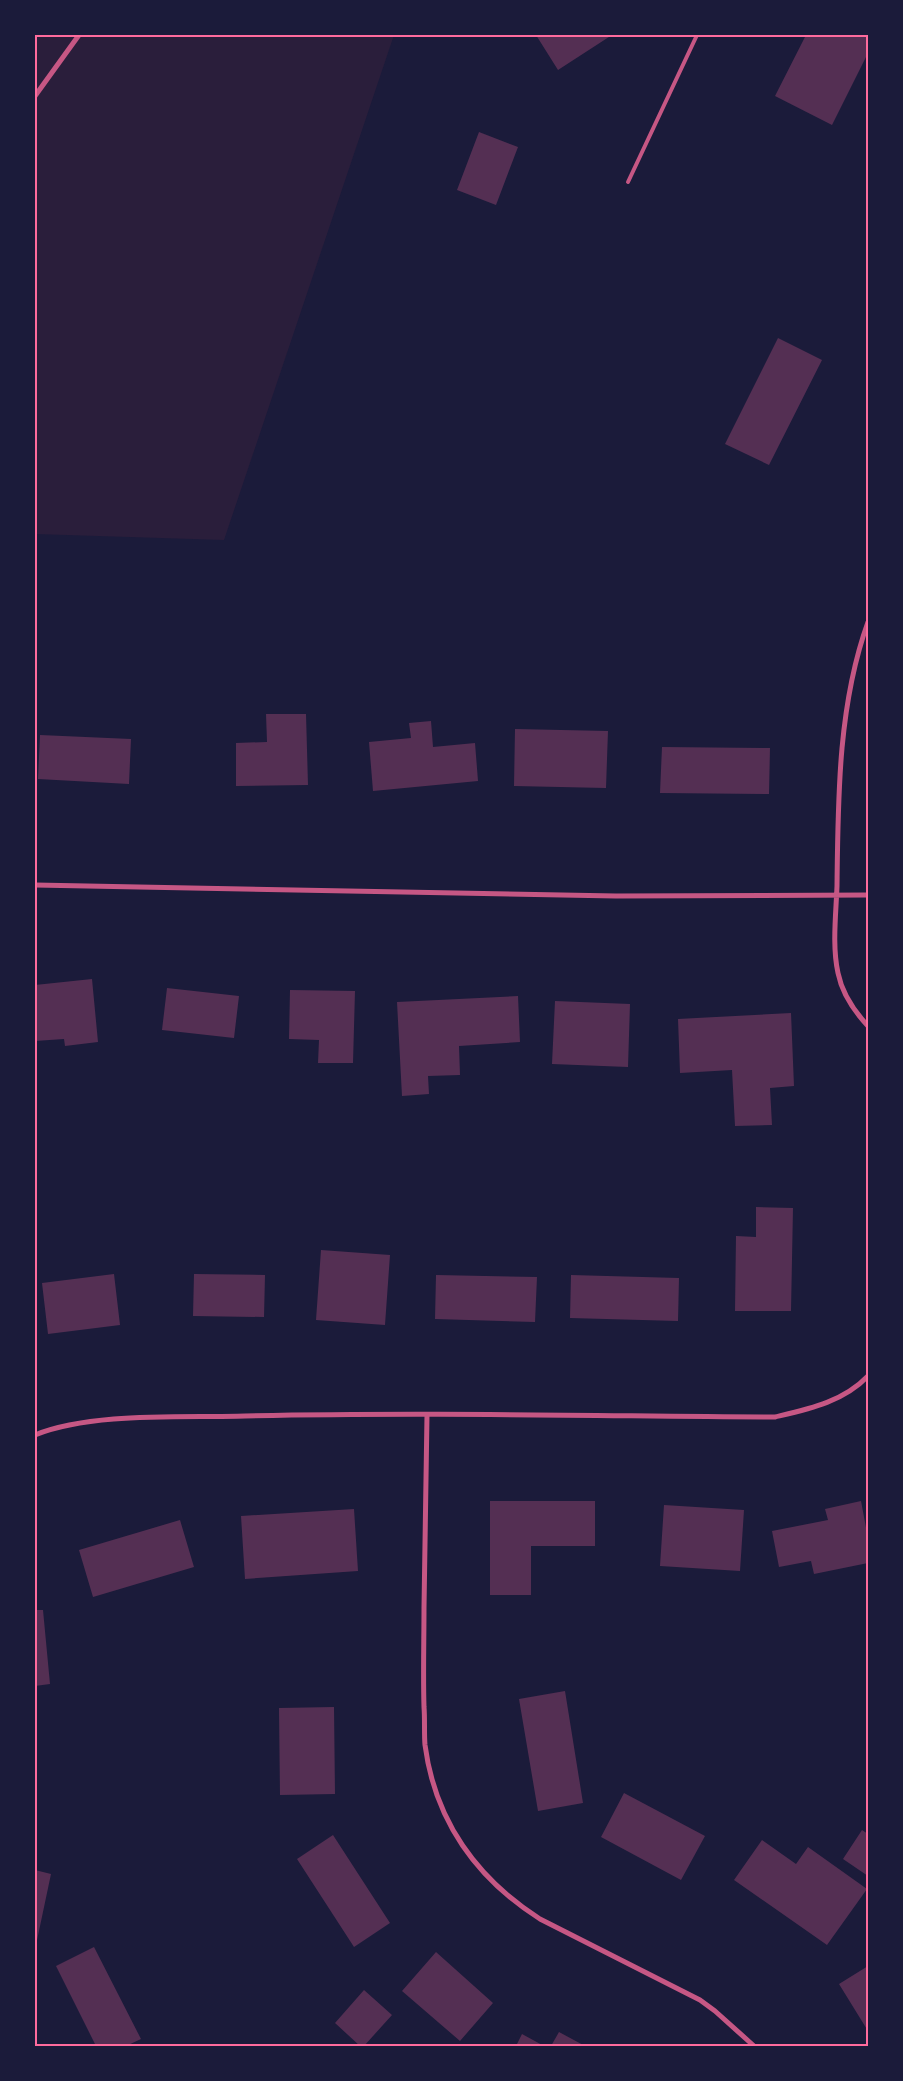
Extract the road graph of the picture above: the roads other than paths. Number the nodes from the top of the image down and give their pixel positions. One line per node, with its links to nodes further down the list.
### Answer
1 (79, 35): 3 (street)
2 (697, 35): 4 (lane)
3 (35, 96)
4 (628, 182)
5 (868, 622): 7 (street)
6 (35, 884): 7 (street)
7 (836, 895): 8 (street); 9 (street)
8 (868, 895)
9 (868, 1026)
10 (868, 1376): 11 (street)
11 (427, 1415): 12 (street); 13 (street)
12 (35, 1435)
13 (754, 2046)

